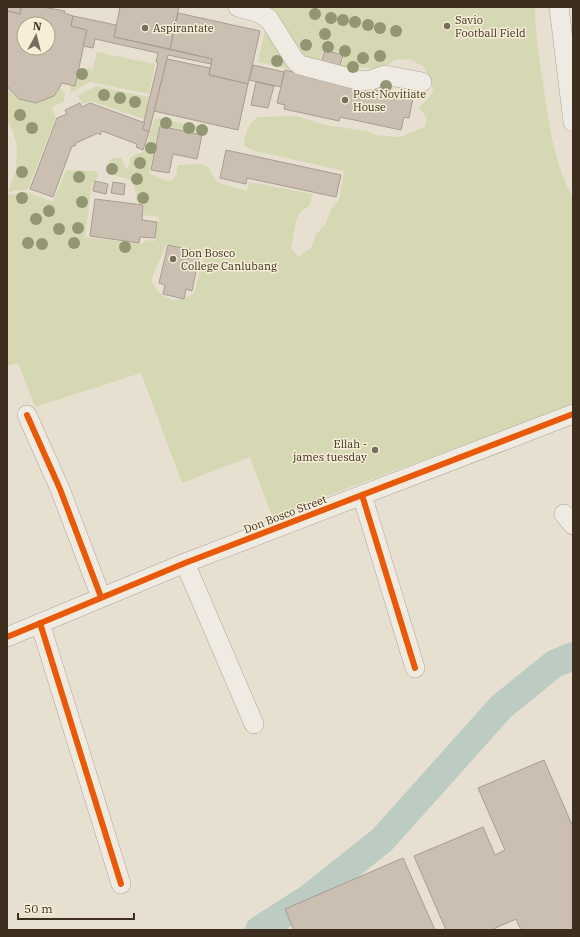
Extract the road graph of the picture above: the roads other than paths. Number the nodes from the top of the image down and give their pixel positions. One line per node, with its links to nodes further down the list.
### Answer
1 (238, 7): 4 (street)
2 (559, 7): 3 (street)
3 (568, 41): 5 (street)
4 (422, 82)
5 (573, 122)
6 (573, 414): 8 (street, Don Bosco Street)
7 (27, 415): 10 (street)
8 (362, 495): 9 (street, Don Bosco Street); 13 (street)
9 (185, 563): 10 (street, Don Bosco Street); 14 (street)
10 (101, 597): 11 (street, Don Bosco Street)
11 (40, 623): 12 (street, Don Bosco Street); 15 (street)
12 (7, 637)
13 (415, 668)
14 (254, 724)
15 (121, 884)

